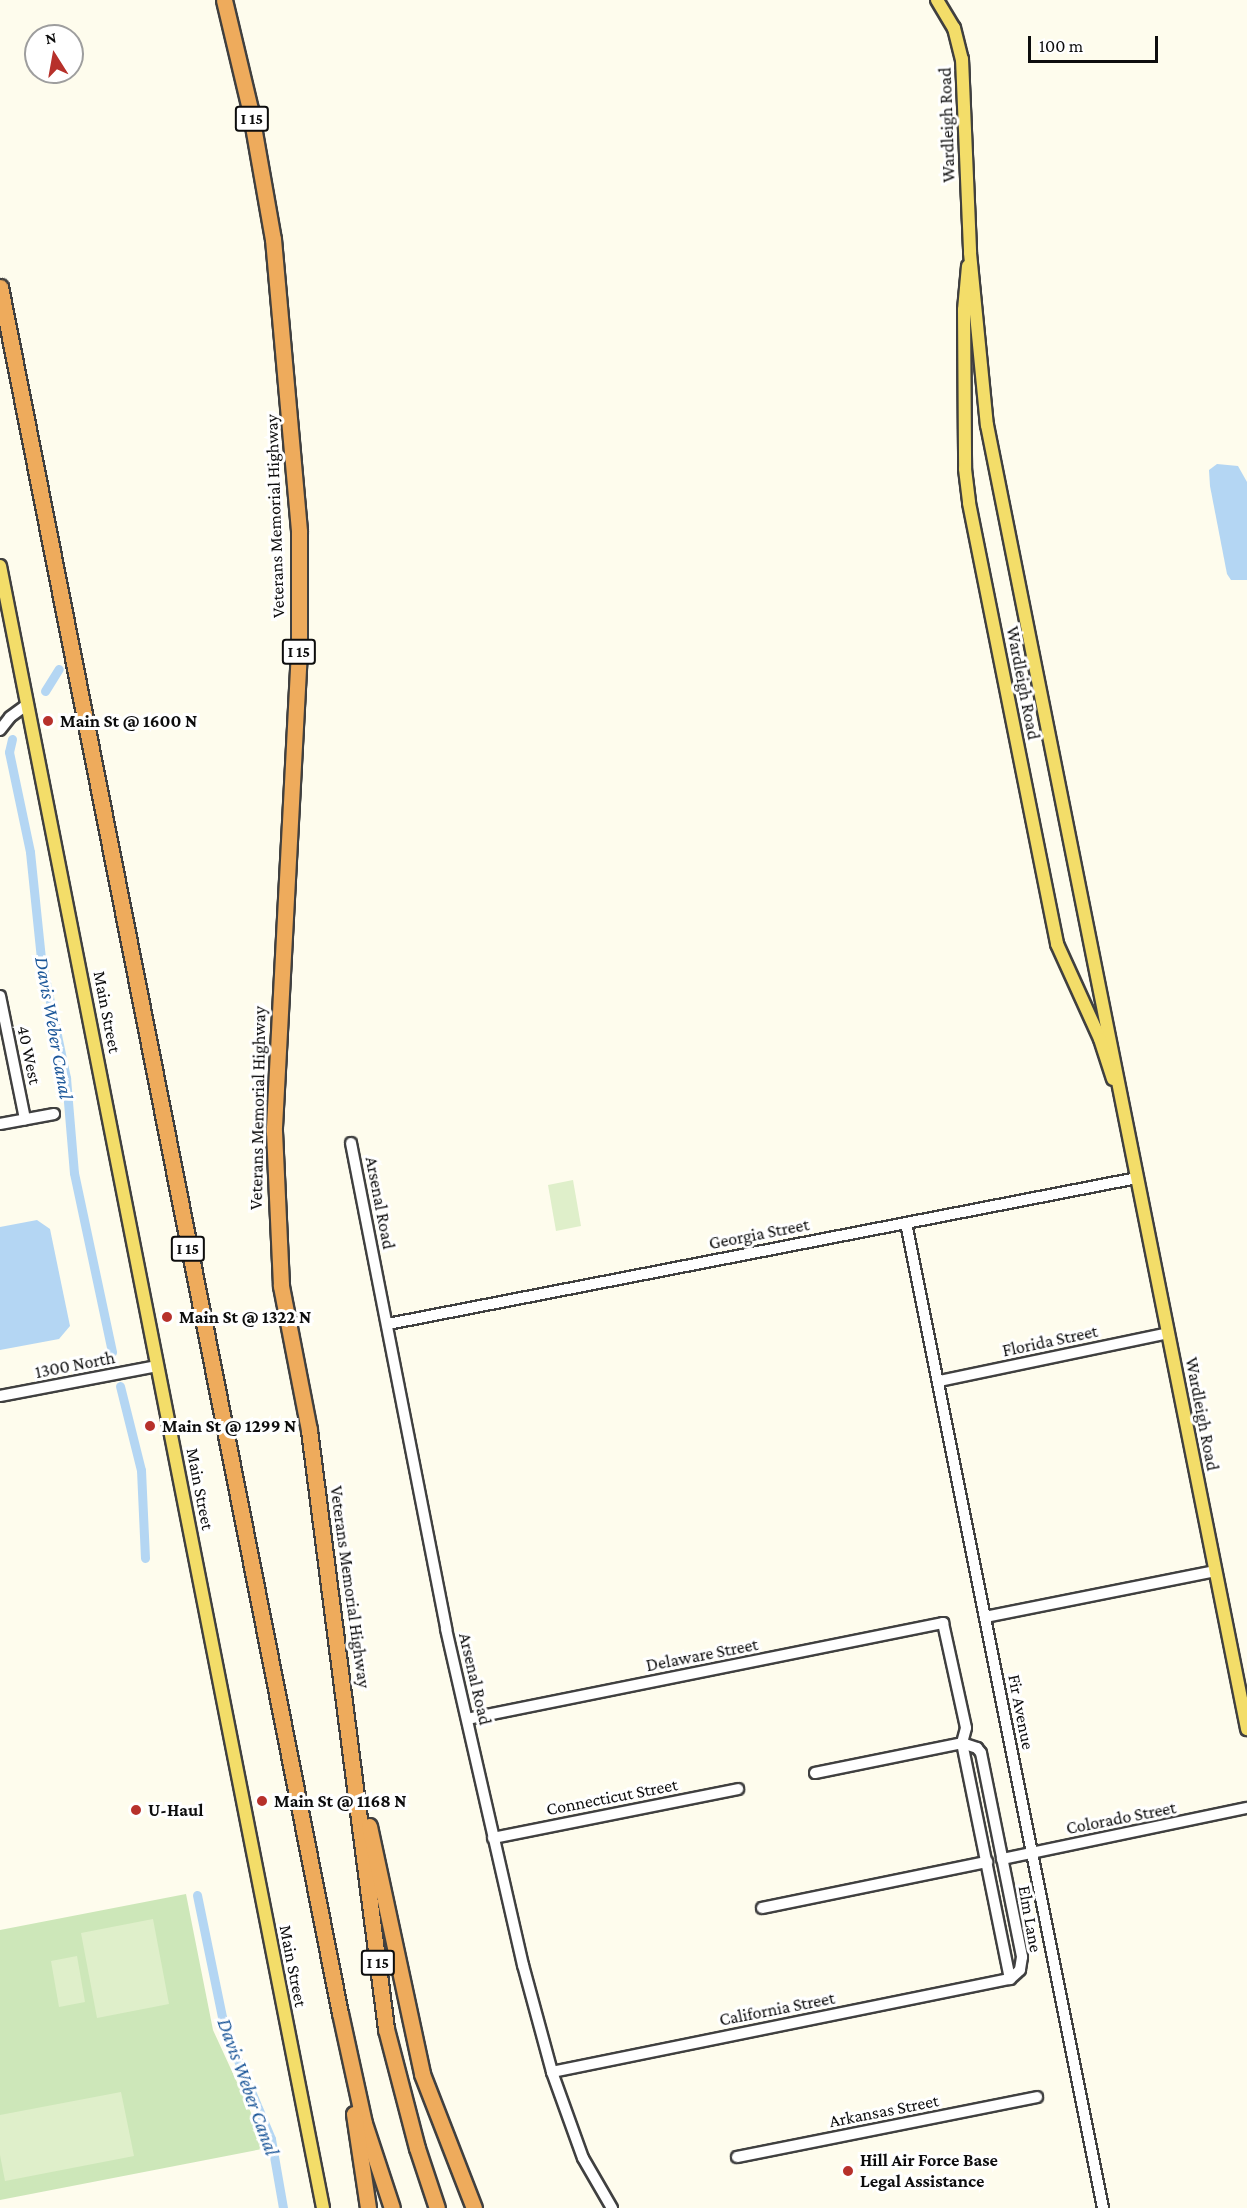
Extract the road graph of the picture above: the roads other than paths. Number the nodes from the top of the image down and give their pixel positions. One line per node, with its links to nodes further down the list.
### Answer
1 (224, 0): 25 (highway, Veterans Memorial Highway / I 15)
2 (937, 0): 3 (main road, Wardleigh Road)
3 (970, 254): 10 (main road, Wardleigh Road); 10 (main road, Wardleigh Road)
4 (0, 287): 38 (highway, I 15)
5 (0, 566): 6 (main road, Main Street)
6 (3, 595): 7 (main road, Main Street)
7 (28, 704): 8 (street); 19 (main road, Main Street)
8 (0, 730)
9 (0, 996): 12 (street, 40 West)
10 (1122, 1106): 15 (main road, Wardleigh Road)
11 (54, 1114): 12 (street)
12 (25, 1119): 13 (street)
13 (0, 1124)
14 (351, 1143): 17 (street, Arsenal Road)
15 (1137, 1178): 16 (street, Georgia Street); 18 (main road, Wardleigh Road)
16 (906, 1223): 17 (street, Georgia Street); 20 (street, Fir Avenue)
17 (388, 1324): 26 (street, Arsenal Road)
18 (1168, 1334): 20 (street, Florida Street); 22 (main road, Wardleigh Road)
19 (157, 1366): 21 (street, 1300 North); 42 (main road, Main Street)
20 (939, 1381): 23 (street, Fir Avenue)
21 (0, 1396)
22 (1215, 1571): 23 (street); 27 (main road, Wardleigh Road)
23 (985, 1617): 33 (street, Fir Avenue)
24 (943, 1623): 26 (street, Delaware Street); 28 (street, Elm Lane)
25 (347, 1711): 45 (highway, Veterans Memorial Highway / I 15); 46 (highway)
26 (467, 1719): 32 (street, Arsenal Road)
27 (1247, 1729)
28 (962, 1743): 29 (street); 34 (street, Elm Lane); 35 (street, Elm Lane)
29 (815, 1773)
30 (738, 1789): 32 (street, Connecticut Street)
31 (1247, 1809): 33 (street, Colorado Street)
32 (493, 1838): 39 (street, Arsenal Road)
33 (1032, 1852): 34 (street, Colorado Street); 48 (street, Fir Avenue)
34 (1002, 1859): 37 (street, Elm Lane)
35 (987, 1862): 36 (street); 37 (street, Elm Lane)
36 (762, 1908)
37 (1010, 1979): 39 (street, California Street)
38 (340, 2013): 43 (highway); 44 (highway, I 15)
39 (552, 2072): 47 (street, Arsenal Road)
40 (1037, 2097): 41 (street, Arkansas Street)
41 (737, 2157)
42 (323, 2208)
43 (368, 2208)
44 (392, 2208)
45 (437, 2208)
46 (474, 2208)
47 (612, 2208)
48 (1103, 2208)

